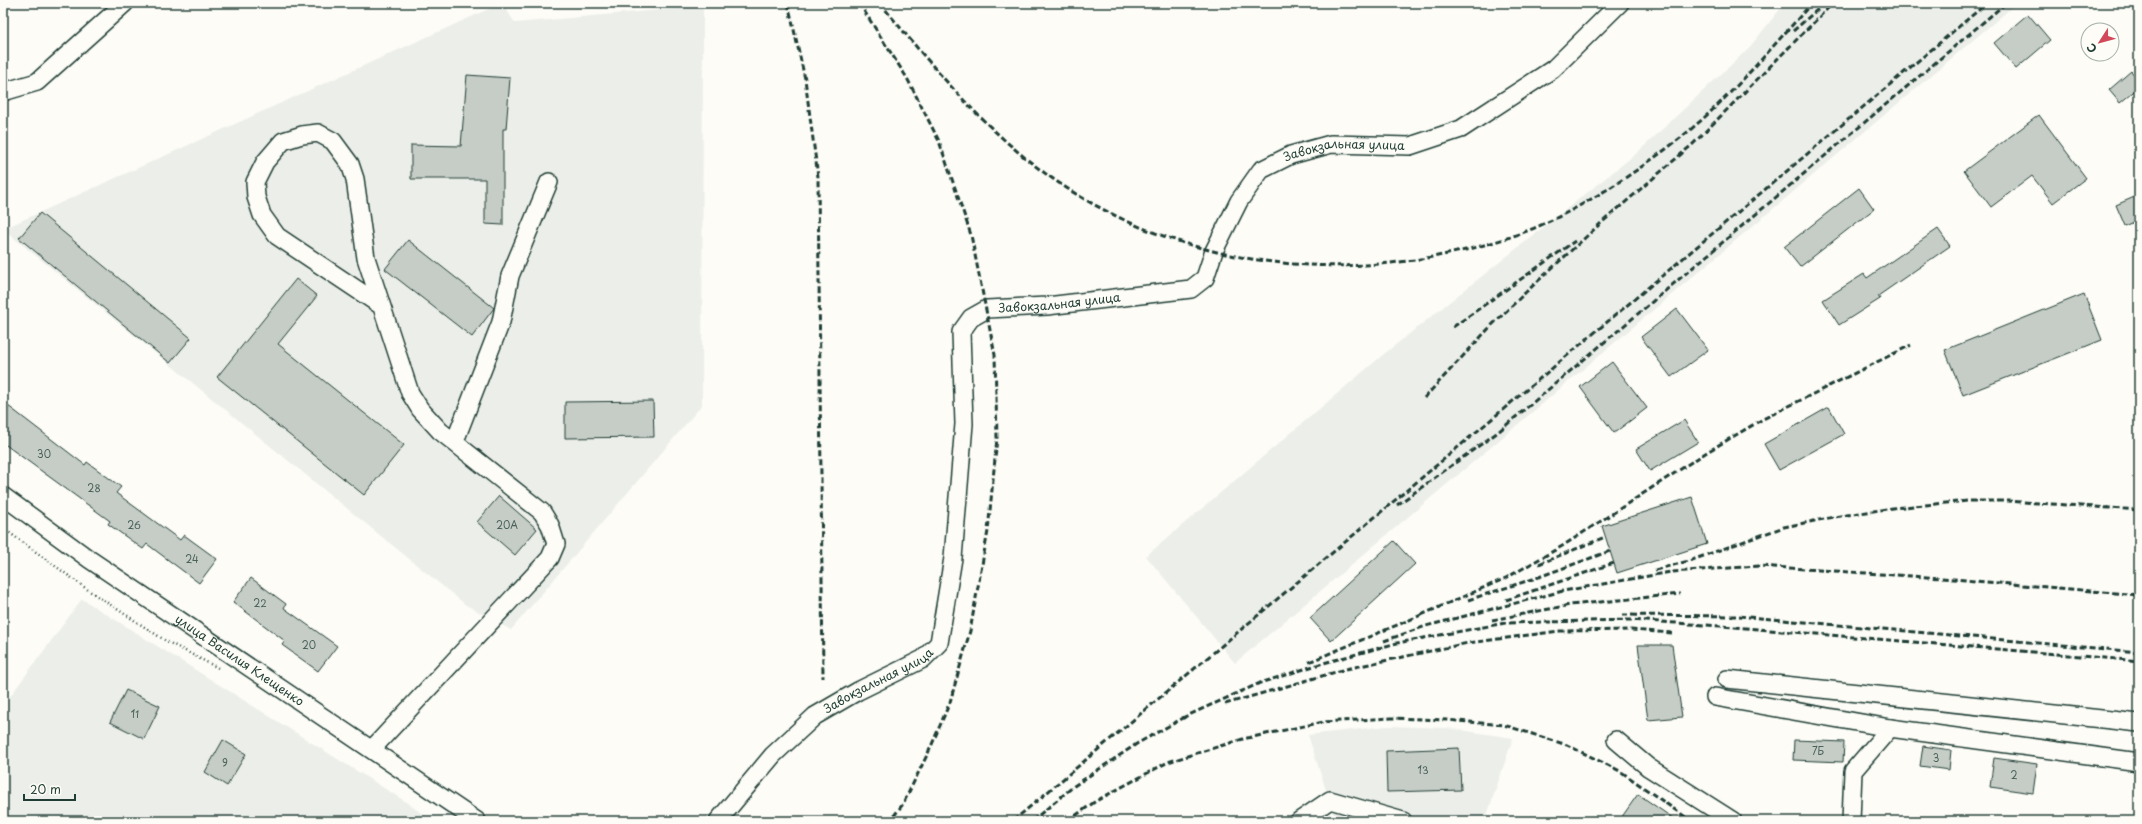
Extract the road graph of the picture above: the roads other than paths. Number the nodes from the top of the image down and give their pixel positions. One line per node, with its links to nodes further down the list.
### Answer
1 (125, 3): 3 (street)
2 (1620, 3): 16 (street, Завокзальная улица)
3 (3, 92)
4 (550, 182): 6 (street)
5 (380, 305): 5 (street); 6 (street)
6 (455, 441): 13 (street)
7 (3, 496): 13 (street, улица Василия Клещенко)
8 (1727, 679): 10 (street)
9 (1715, 697): 11 (street)
10 (2139, 723)
11 (1890, 728): 14 (street); 20 (street)
12 (1616, 740): 19 (street)
13 (372, 749): 15 (street, улица Василия Клещенко)
14 (2139, 762)
15 (477, 821)
16 (718, 821)
17 (1299, 821): 18 (street)
18 (1403, 821)
19 (1733, 821)
20 (1851, 821)

